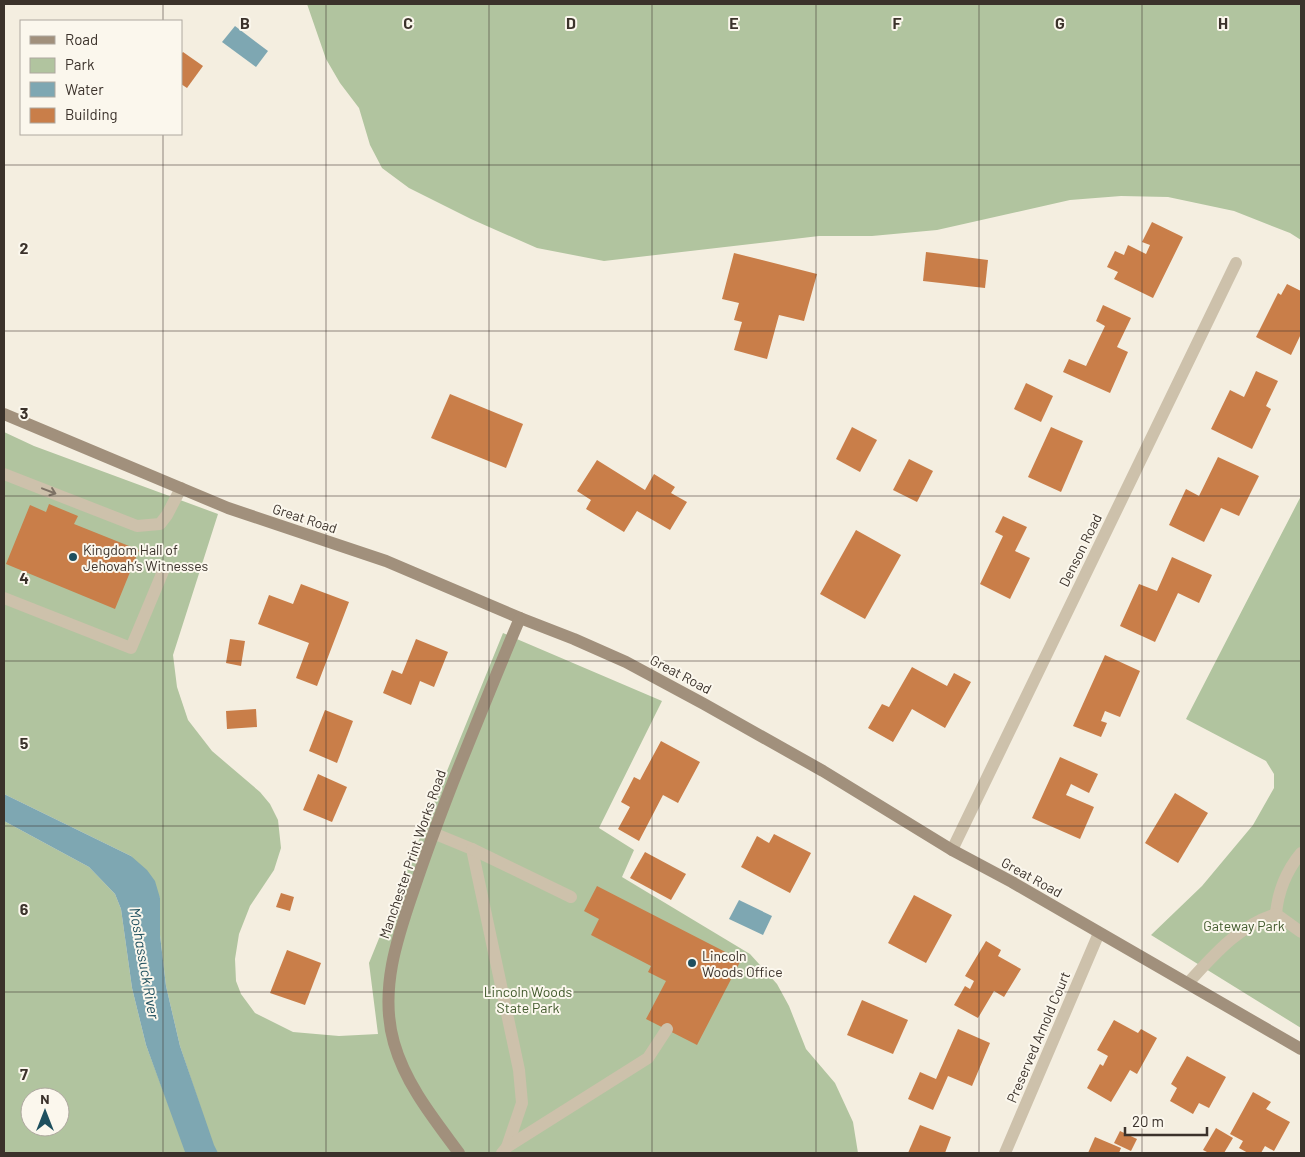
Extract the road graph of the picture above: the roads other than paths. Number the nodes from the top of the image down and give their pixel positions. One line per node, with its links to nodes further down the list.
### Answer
1 (1236, 263): 10 (street, Denson Road)
2 (4, 414): 4 (main road, Great Road)
3 (4, 474): 4 (street, one-way to 4)
4 (181, 488): 7 (main road, Great Road)
5 (164, 569): 6 (street)
6 (4, 598)
7 (520, 618): 8 (main road, Manchester Print Works Road); 10 (main road, Great Road)
8 (433, 833): 9 (street); 20 (main road, Manchester Print Works Road)
9 (472, 849): 12 (street); 19 (street)
10 (952, 850): 14 (main road, Great Road)
11 (1301, 853): 13 (street)
12 (571, 896)
13 (1276, 914): 15 (street); 16 (street)
14 (1099, 932): 16 (main road, Great Road); 21 (street, Preserved Arnold Court)
15 (1301, 932)
16 (1188, 983): 18 (main road, Great Road)
17 (667, 1030): 19 (street)
18 (1301, 1049)
19 (504, 1150)
20 (459, 1153)
21 (1005, 1153)

